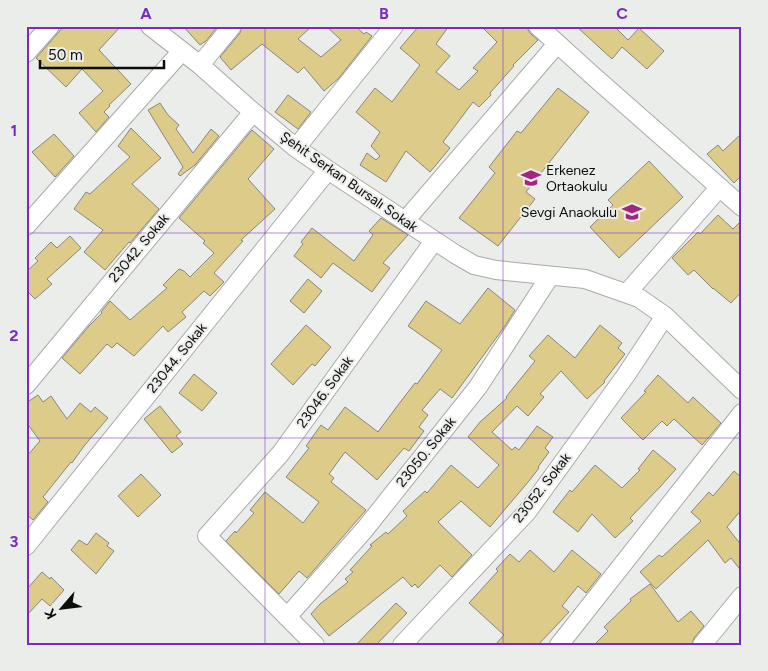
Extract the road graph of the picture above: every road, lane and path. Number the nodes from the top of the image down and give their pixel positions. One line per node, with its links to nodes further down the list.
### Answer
1 (50, 26): 8 (street)
2 (150, 26): 7 (street, Şehit Serkan Bursalı Sokak)
3 (232, 26): 9 (street)
4 (394, 26): 11 (street)
5 (538, 26): 6 (street)
6 (557, 44): 13 (street); 15 (street)
7 (182, 51): 9 (street, Şehit Serkan Bursalı Sokak); 16 (street)
8 (26, 53)
9 (200, 65): 10 (street, Şehit Serkan Bursalı Sokak)
10 (253, 112): 11 (street, Şehit Serkan Bursalı Sokak); 21 (street, 23042. Sokak)
11 (296, 148): 12 (street, Şehit Serkan Bursalı Sokak)
12 (328, 170): 15 (street, Şehit Serkan Bursalı Sokak); 24 (street, 23044. Sokak)
13 (719, 188): 14 (street); 19 (street)
14 (742, 207)
15 (405, 221): 17 (street, Şehit Serkan Bursalı Sokak)
16 (26, 226)
17 (434, 241): 18 (street, Şehit Serkan Bursalı Sokak); 26 (street, 23046. Sokak)
18 (550, 276): 19 (street, Şehit Serkan Bursalı Sokak); 26 (street, 23050. Sokak)
19 (627, 293): 20 (street, Şehit Serkan Bursalı Sokak)
20 (665, 316): 22 (street, Şehit Serkan Bursalı Sokak); 28 (street, 23052. Sokak)
21 (26, 385)
22 (742, 390)
23 (742, 413): 29 (street)
24 (26, 546)
25 (742, 596): 30 (street)
26 (287, 617): 27 (street)
27 (315, 645)
28 (402, 645)
29 (559, 645)
30 (702, 645)

